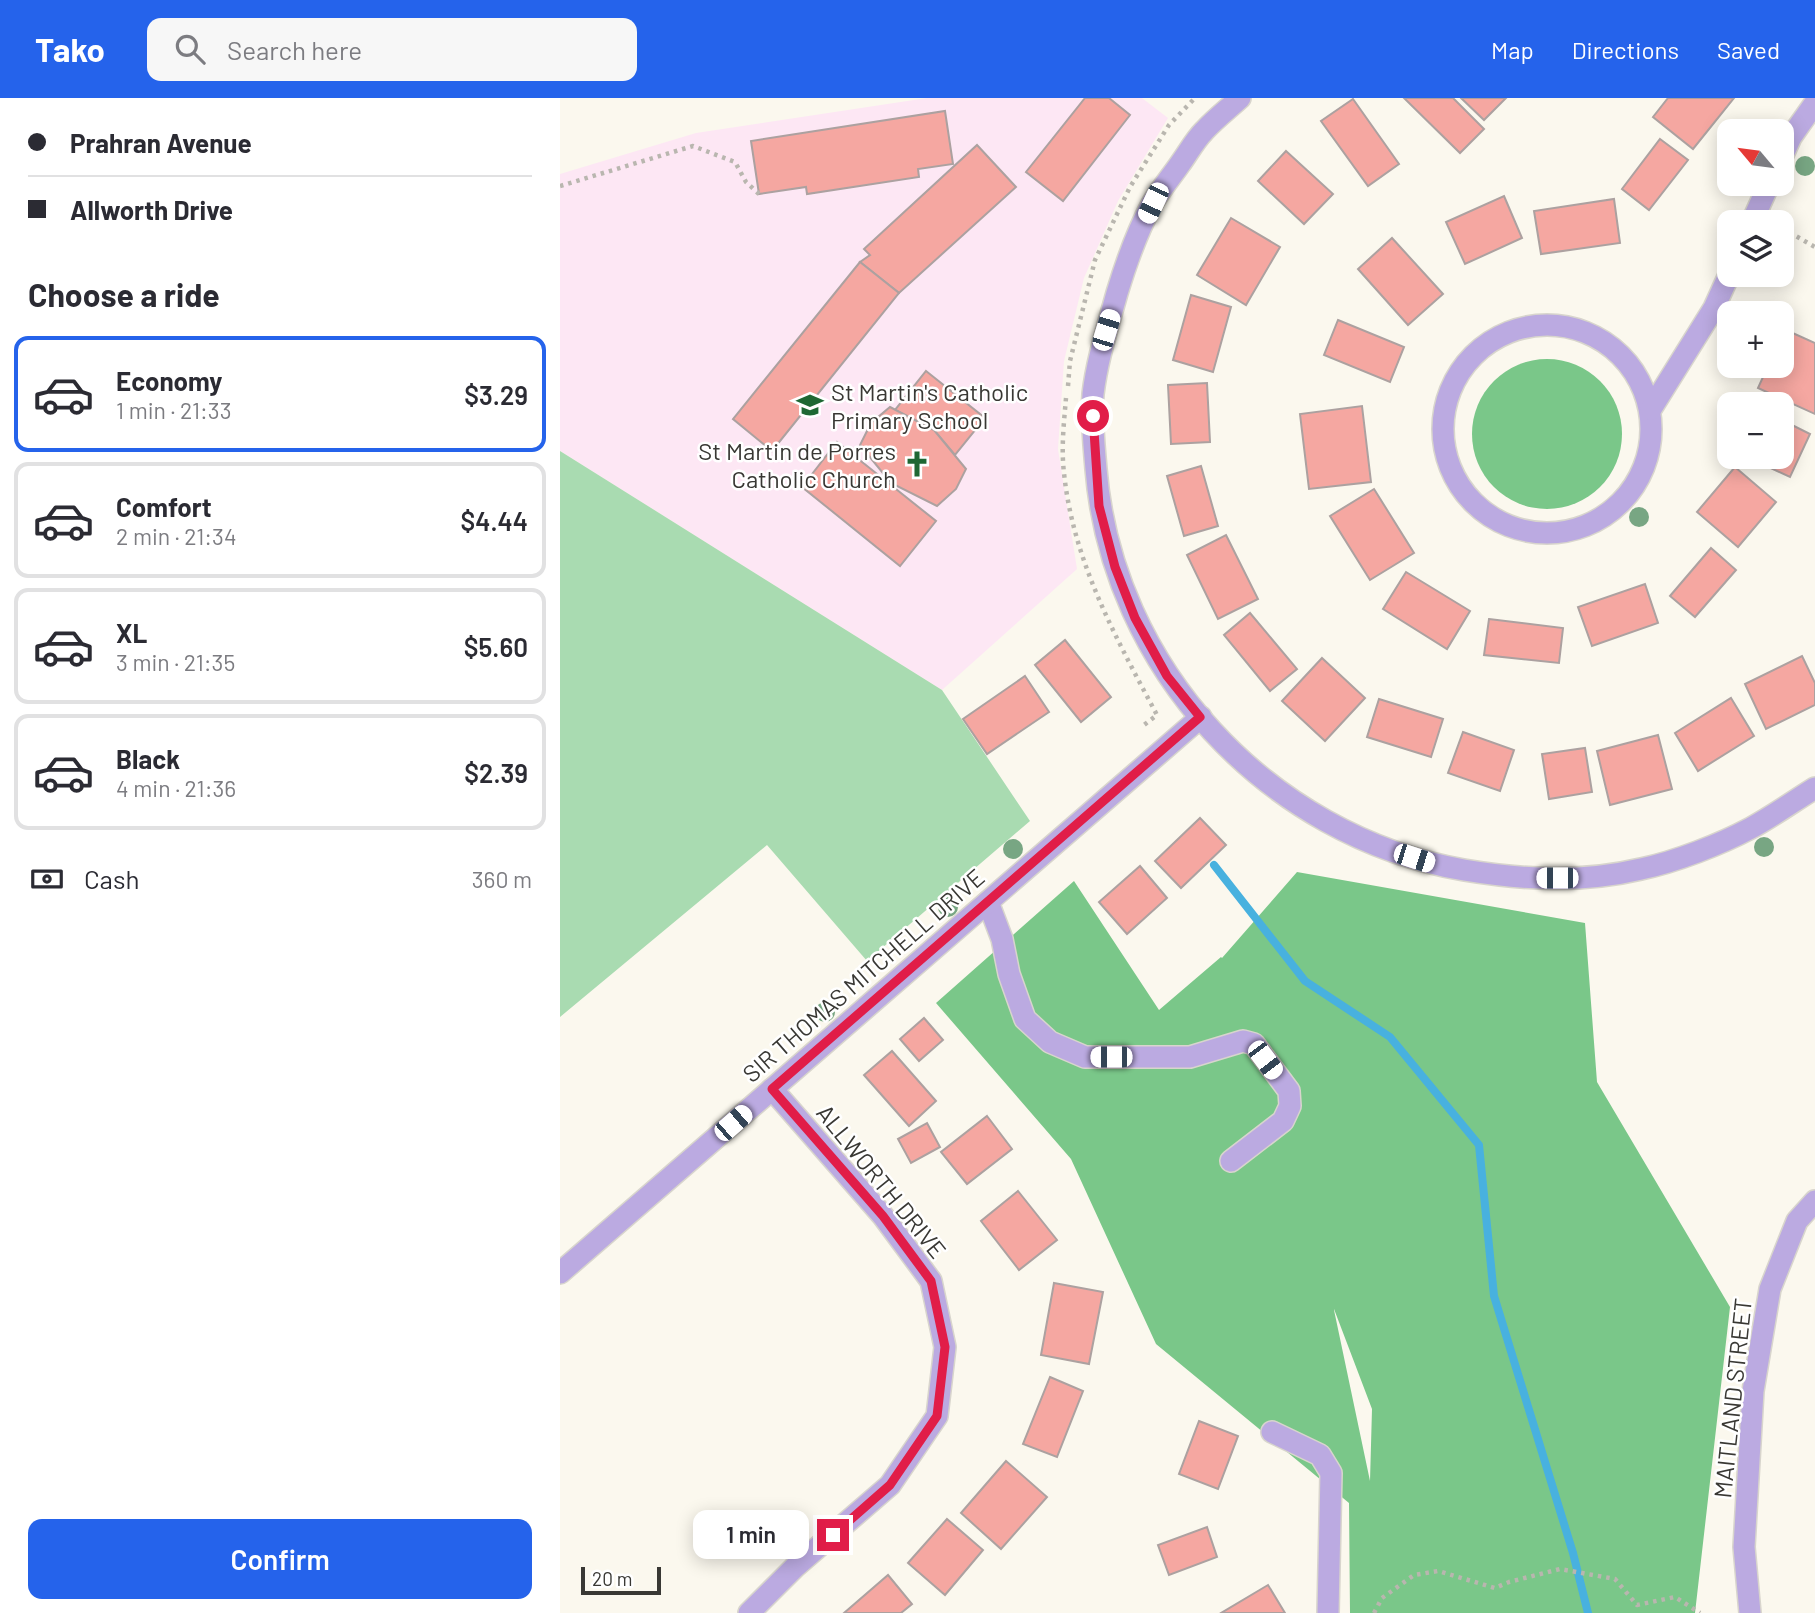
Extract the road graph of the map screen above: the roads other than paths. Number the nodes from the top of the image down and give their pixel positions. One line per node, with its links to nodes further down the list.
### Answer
1 (1240, 98): 6 (street)
2 (1815, 103): 3 (street)
3 (1794, 133)
4 (1724, 287): 5 (street)
5 (1651, 409): 5 (street)
6 (1200, 717): 7 (street); 8 (street, SIR THOMAS MITCHELL DRIVE)
7 (1815, 788)
8 (988, 902): 9 (street, SIR THOMAS MITCHELL DRIVE); 10 (street)
9 (772, 1089): 12 (street, SIR THOMAS MITCHELL DRIVE); 14 (street, ALLWORTH DRIVE)
10 (1231, 1161)
11 (1815, 1201): 16 (street, MAITLAND STREET)
12 (560, 1273)
13 (1272, 1432): 15 (street)
14 (749, 1613)
15 (1328, 1613)
16 (1750, 1613)

